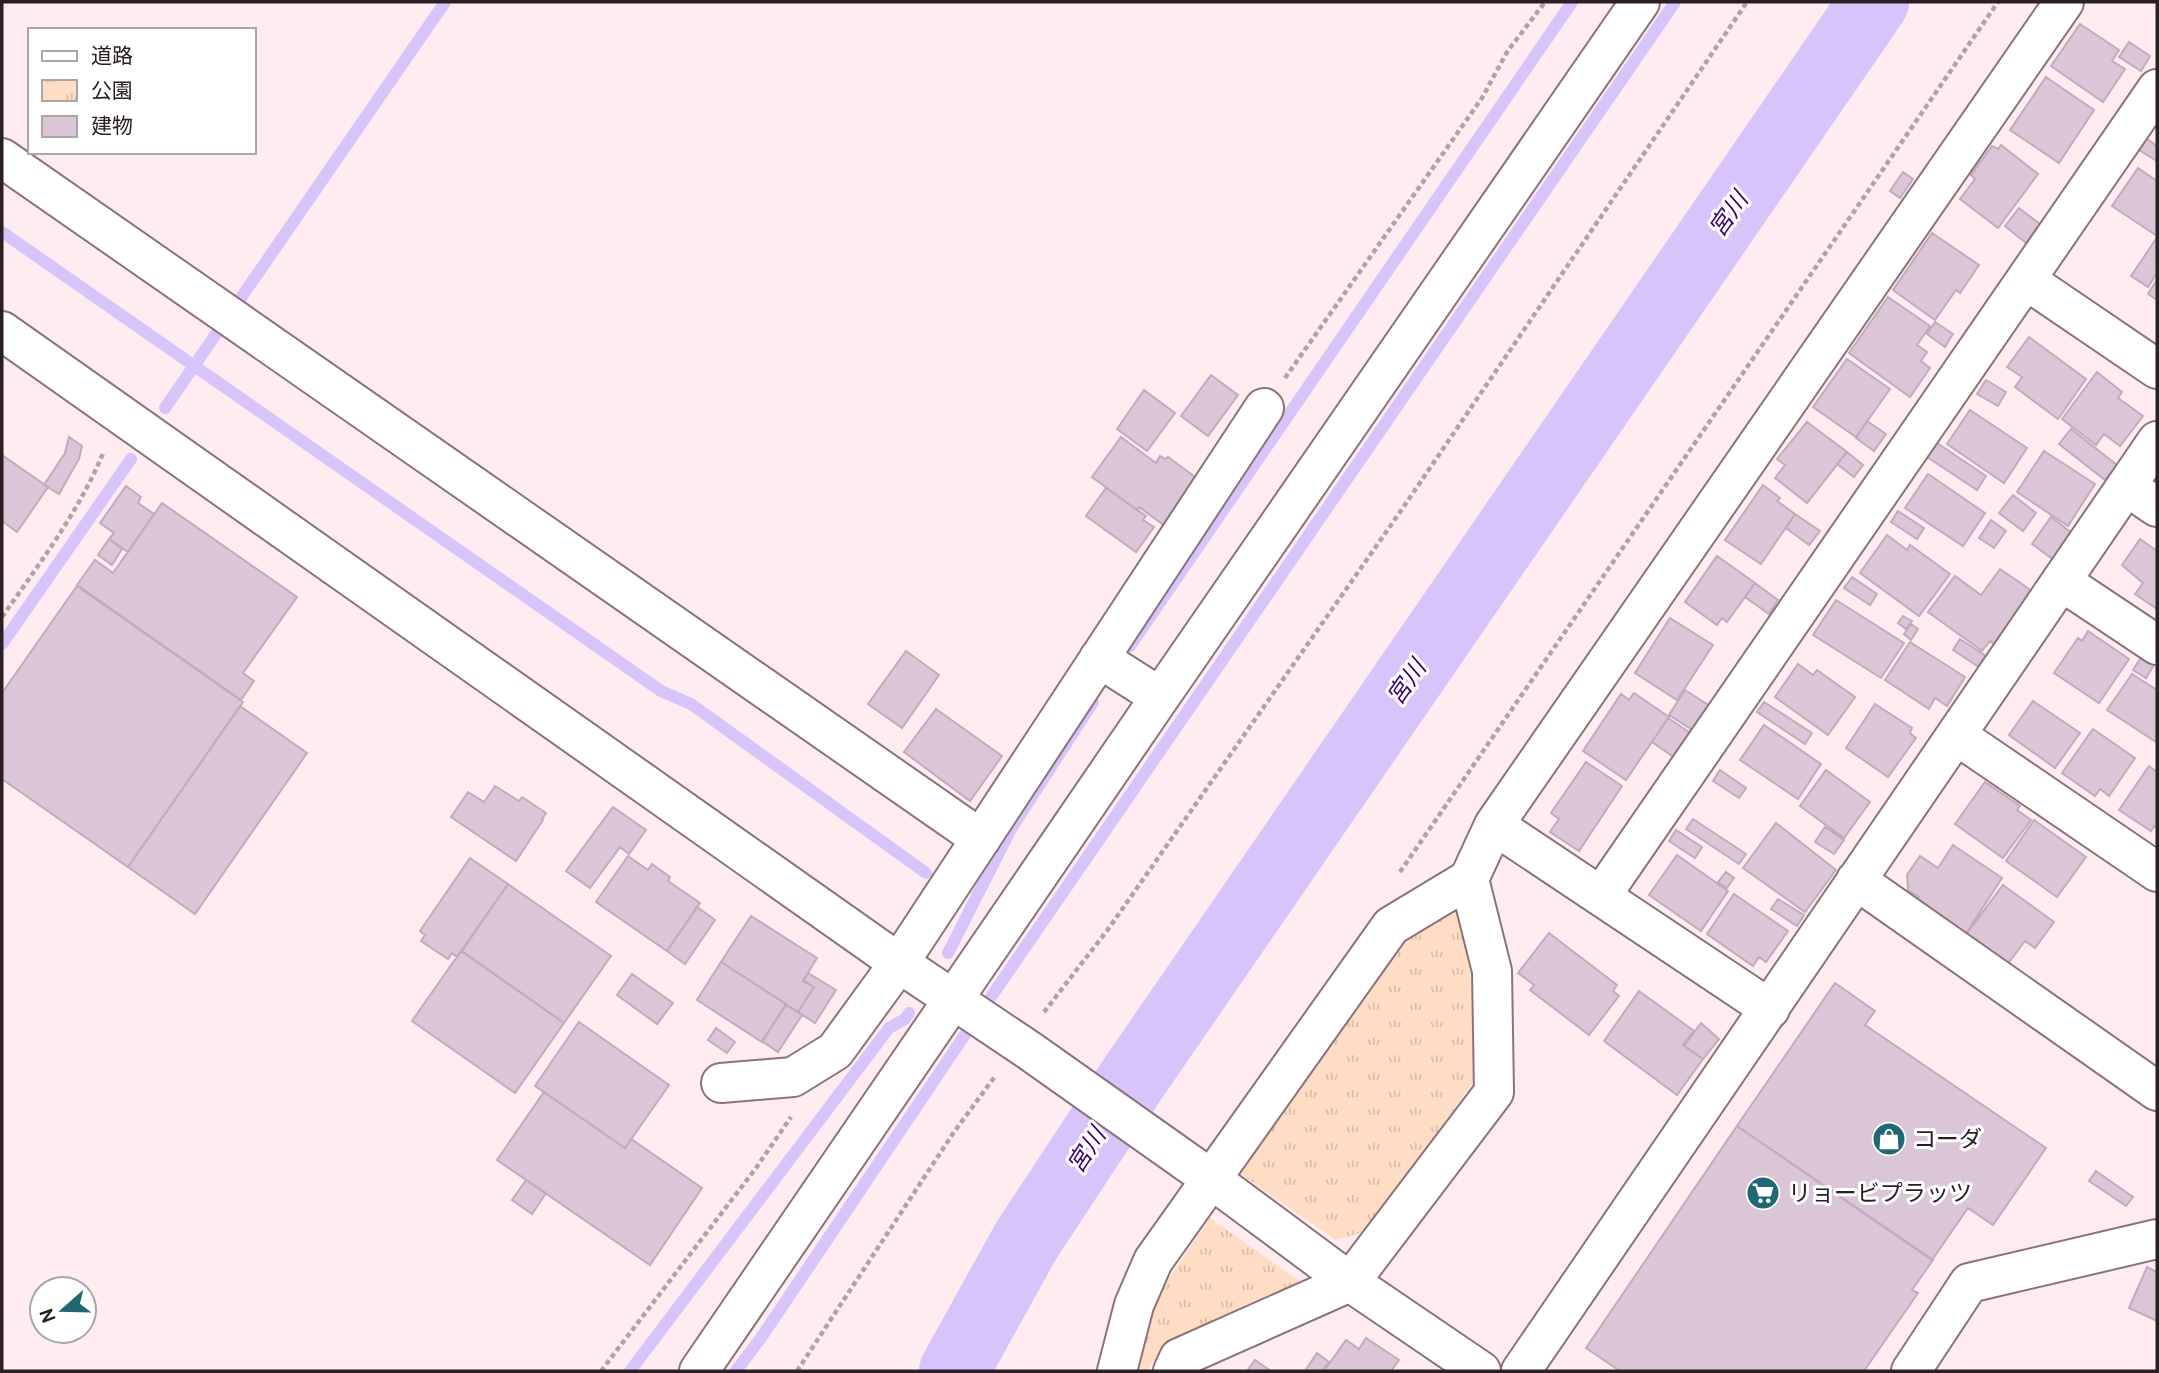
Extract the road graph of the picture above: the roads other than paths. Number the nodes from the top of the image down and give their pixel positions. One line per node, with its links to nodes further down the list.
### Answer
1 (1640, 2): 15 (street)
2 (2064, 2): 17 (street)
3 (2157, 89): 5 (street)
4 (2, 158): 18 (street)
5 (2026, 280): 7 (street); 22 (street)
6 (2, 331): 23 (street)
7 (2157, 369)
8 (1264, 408): 14 (street)
9 (2157, 441): 10 (street)
10 (2126, 486): 11 (street); 12 (street)
11 (2157, 507)
12 (2061, 581): 13 (street); 16 (street)
13 (2157, 645)
14 (1110, 665): 15 (street); 18 (street)
15 (1160, 697): 25 (street)
16 (1956, 735): 19 (street); 21 (street)
17 (1494, 825): 20 (street); 22 (street)
18 (981, 839): 23 (street)
19 (2157, 872)
20 (1469, 879): 28 (street); 30 (street)
21 (1856, 880): 24 (street); 27 (street)
22 (1601, 896): 24 (street)
23 (899, 963): 25 (street); 26 (street)
24 (1770, 1009): 35 (street)
25 (969, 1010): 28 (street); 31 (street)
26 (721, 1083)
27 (2157, 1091)
28 (1203, 1174): 30 (street); 32 (street)
29 (2157, 1239): 36 (street)
30 (1350, 1282): 33 (street); 34 (street)
31 (699, 1371)
32 (1117, 1371)
33 (1173, 1371)
34 (1481, 1371)
35 (1521, 1371)
36 (1911, 1371)

